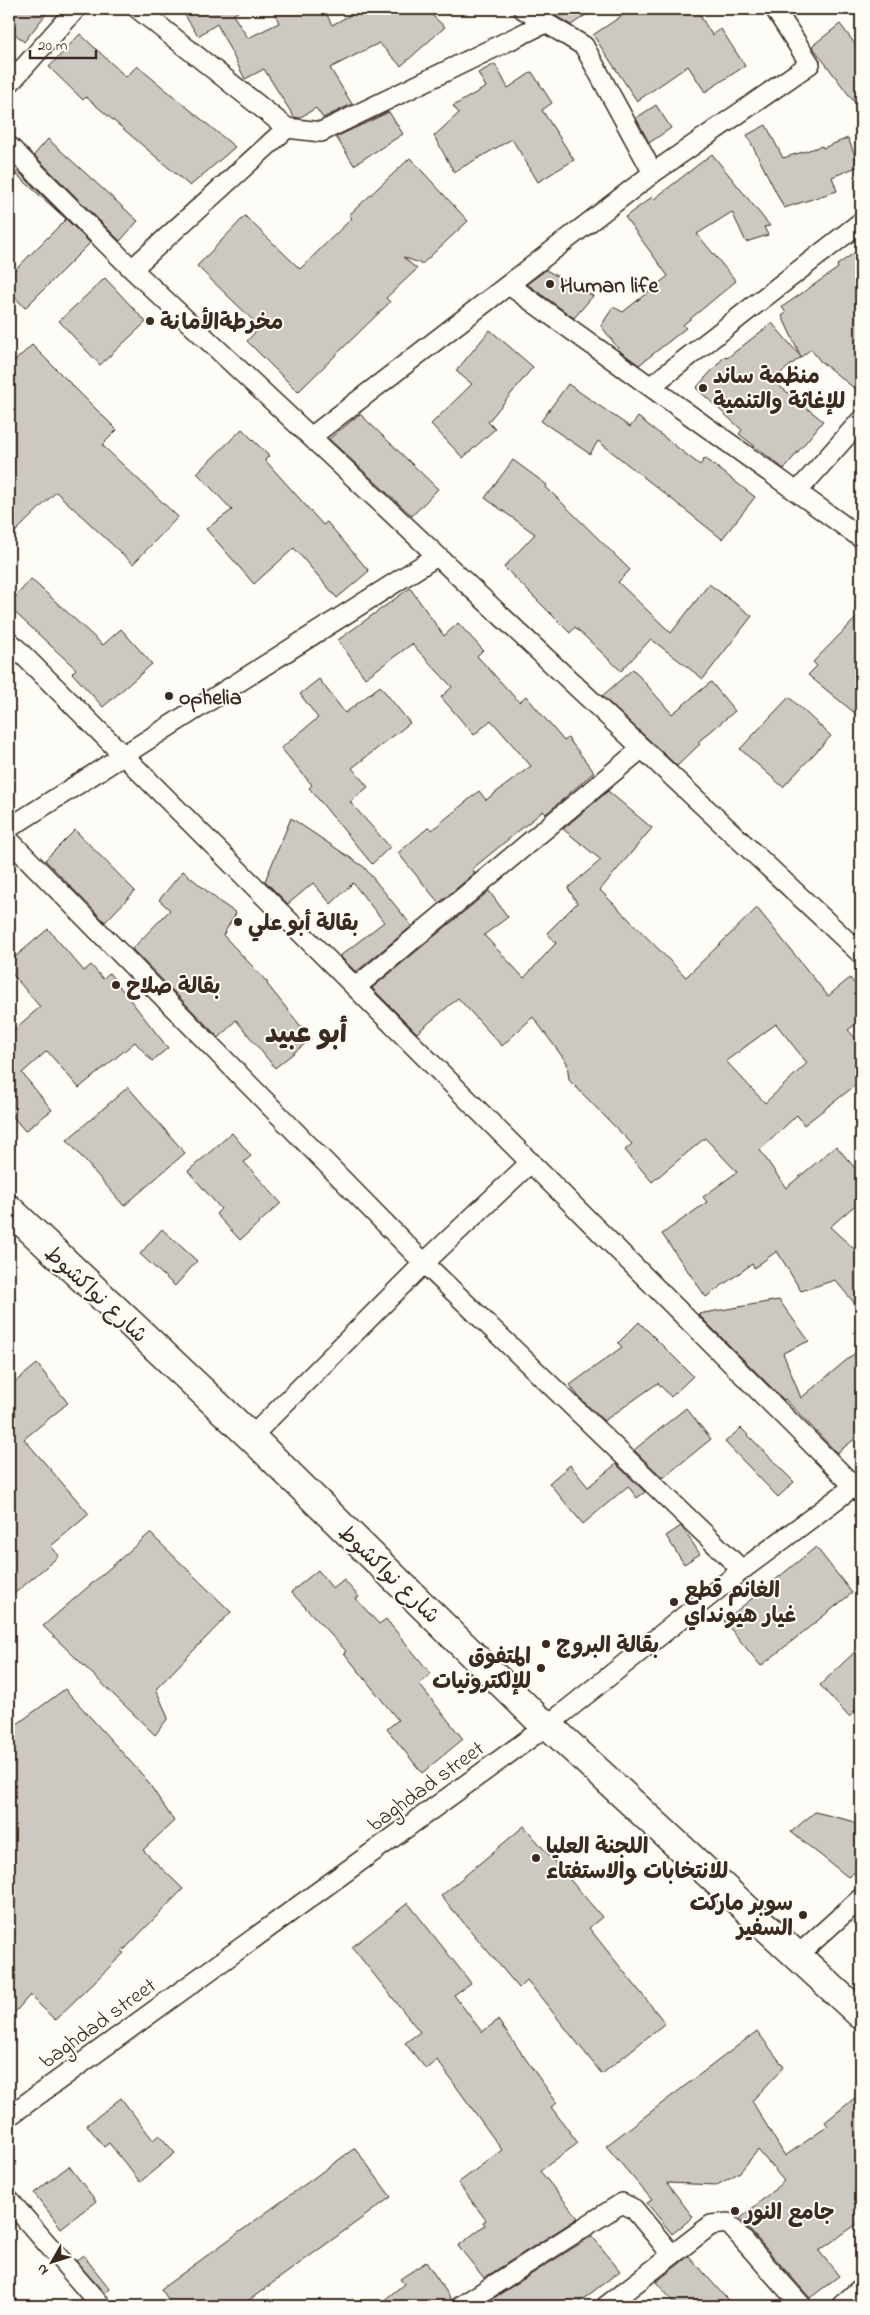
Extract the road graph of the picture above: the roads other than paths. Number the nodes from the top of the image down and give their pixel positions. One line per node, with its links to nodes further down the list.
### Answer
1 (76, 9): 6 (street)
2 (523, 9): 5 (street)
3 (775, 9): 9 (street)
4 (145, 11): 7 (street)
5 (545, 23): 7 (street); 9 (street)
6 (9, 84)
7 (288, 128): 11 (street)
8 (9, 146): 11 (street)
9 (653, 173): 12 (street)
10 (861, 222): 13 (street)
11 (132, 269): 15 (street)
12 (509, 284): 13 (street); 15 (street)
13 (651, 386): 16 (street)
14 (861, 420): 16 (street)
15 (310, 436): 18 (street)
16 (797, 492): 17 (street)
17 (861, 538)
18 (437, 556): 20 (street); 21 (street)
19 (9, 641): 21 (street)
20 (641, 749): 24 (street); 25 (street)
21 (123, 755): 22 (street); 25 (street)
22 (9, 828)
23 (9, 840): 28 (street)
24 (861, 954)
25 (356, 987): 26 (street)
26 (531, 1162): 28 (street); 30 (street)
27 (9, 1209): 29 (street, شارع نواكشوط)
28 (424, 1263): 29 (street); 31 (street)
29 (251, 1437): 32 (street, شارع نواكشوط)
30 (859, 1487): 31 (street, baghdad street)
31 (742, 1570): 32 (street, baghdad street)
32 (548, 1725): 34 (street, شارع نواكشوط); 36 (street, baghdad street)
33 (861, 1898): 34 (street)
34 (798, 1955): 35 (street, شارع نواكشوط)
35 (861, 2015)
36 (9, 2116)
37 (9, 2200): 40 (street)
38 (672, 2255): 41 (street); 42 (street); 43 (street)
39 (861, 2288): 44 (street)
40 (101, 2306)
41 (461, 2306)
42 (606, 2306)
43 (802, 2306)
44 (841, 2306)

